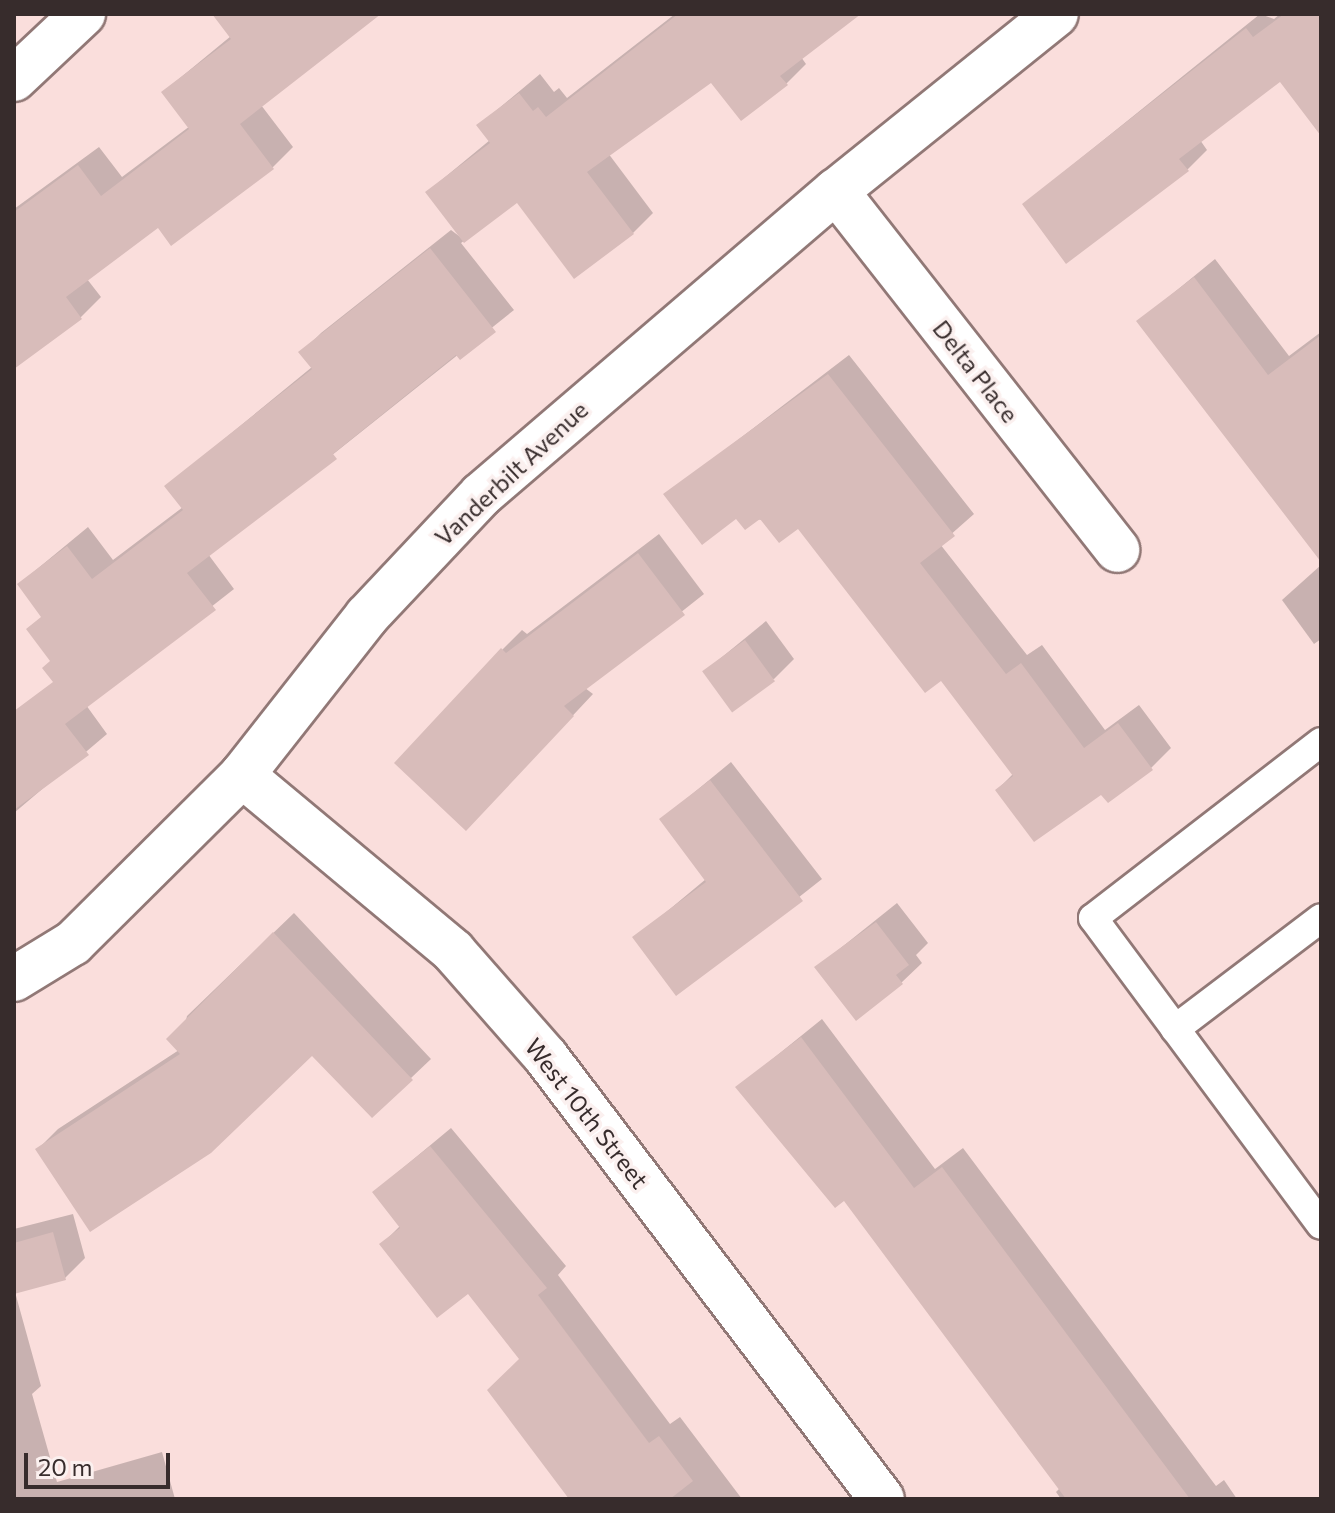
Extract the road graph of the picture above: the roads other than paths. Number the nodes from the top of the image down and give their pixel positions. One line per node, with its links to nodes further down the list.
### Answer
1 (83, 14): 3 (street)
2 (1056, 14): 4 (street, Vanderbilt Avenue)
3 (14, 79)
4 (836, 191): 5 (street, Delta Place); 7 (street, Vanderbilt Avenue)
5 (1117, 550)
6 (1321, 742): 10 (lane)
7 (242, 775): 9 (street, Vanderbilt Avenue); 12 (street, West 10th Street)
8 (1321, 918): 10 (lane)
9 (14, 979)
10 (1175, 1029): 11 (lane)
11 (1321, 1225)
12 (882, 1499)

